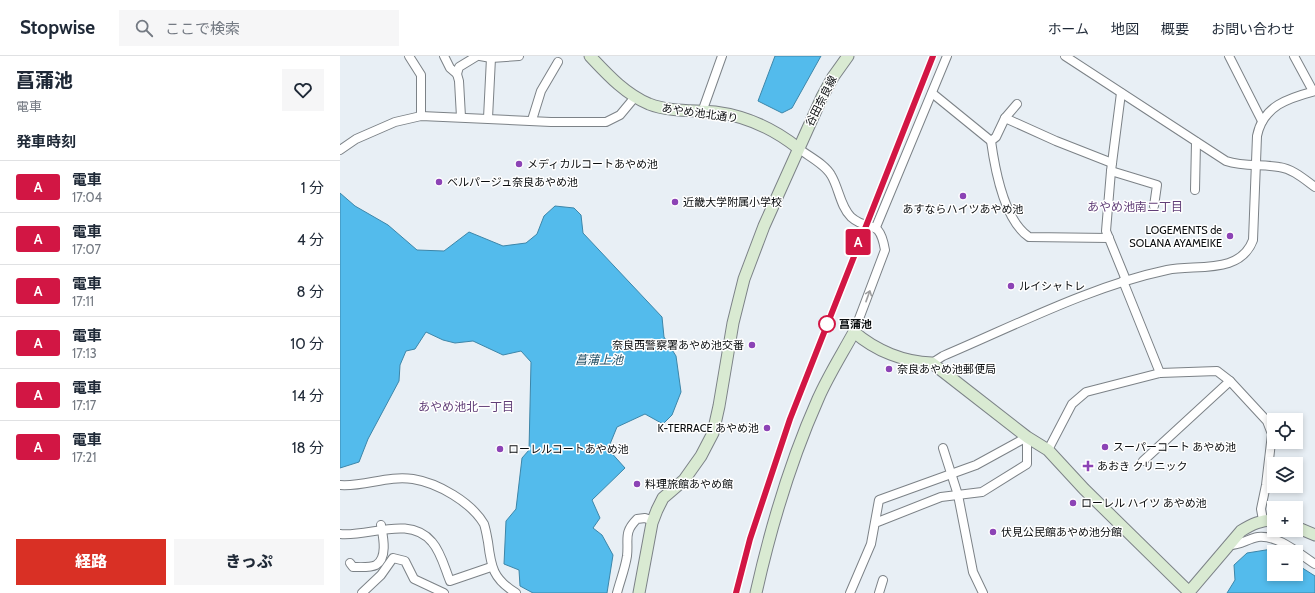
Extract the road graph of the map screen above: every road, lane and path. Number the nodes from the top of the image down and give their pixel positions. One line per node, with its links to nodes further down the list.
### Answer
1 (409, 56): 22 (street)
2 (444, 56): 15 (street)
3 (477, 56): 15 (street)
4 (480, 56): 13 (street)
5 (519, 56): 13 (street)
6 (590, 56): 19 (street, あやめ池北通り)
7 (722, 56): 21 (street)
8 (848, 56): 30 (street, 谷田奈良線)
9 (947, 56): 17 (street)
10 (1065, 56): 18 (street)
11 (1229, 56): 27 (street)
12 (1294, 56): 16 (street)
13 (491, 58): 24 (street)
14 (558, 62): 26 (street)
15 (457, 74): 23 (street)
16 (1314, 91): 27 (street)
17 (932, 93): 28 (street); 37 (street)
18 (1121, 93): 29 (street); 33 (street)
19 (635, 97): 21 (street, あやめ池北通り); 26 (street)
20 (1017, 104): 25 (street)
21 (702, 112): 30 (street, あやめ池北通り)
22 (420, 116): 23 (street); 31 (street)
23 (461, 117): 24 (street)
24 (488, 118): 26 (street)
25 (1005, 118): 28 (street); 33 (street)
26 (532, 120)
27 (1262, 120): 32 (street)
28 (992, 141): 38 (street)
29 (1196, 142): 32 (street); 35 (street)
30 (798, 148): 37 (street, あやめ池北通り); 53 (street, 谷田奈良線)
31 (340, 150)
32 (1256, 166): 34 (street); 39 (street)
33 (1111, 167): 36 (street); 38 (street)
34 (1315, 186)
35 (1196, 190)
36 (1154, 206)
37 (876, 227): 40 (street, one-way to 37)
38 (1110, 238): 39 (street)
39 (1124, 281): 41 (street); 42 (street)
40 (854, 332): 41 (street); 69 (street)
41 (932, 363): 44 (street)
42 (1160, 373): 43 (street); 46 (street)
43 (1230, 381): 47 (street); 51 (street)
44 (1027, 437): 46 (street); 48 (street); 50 (street)
45 (943, 448): 48 (street)
46 (1048, 450): 73 (street)
47 (1143, 461)
48 (952, 473): 50 (street); 54 (street)
49 (340, 485): 62 (street)
50 (958, 495): 54 (street); 72 (street)
51 (1267, 517)
52 (1267, 520): 59 (street)
53 (653, 521): 67 (street); 68 (street, 谷田奈良線)
54 (875, 523): 70 (street)
55 (382, 528): 57 (street); 60 (street); 62 (street)
56 (1303, 530): 58 (street)
57 (340, 534)
58 (1315, 535)
59 (1228, 545): 61 (street); 73 (street)
60 (350, 563)
61 (1315, 564)
62 (491, 567): 66 (street)
63 (882, 580): 71 (street)
64 (362, 593): 65 (street)
65 (444, 593)
66 (516, 593)
67 (617, 593)
68 (639, 593)
69 (756, 593)
70 (850, 593)
71 (878, 593)
72 (983, 593)
73 (1189, 593)

